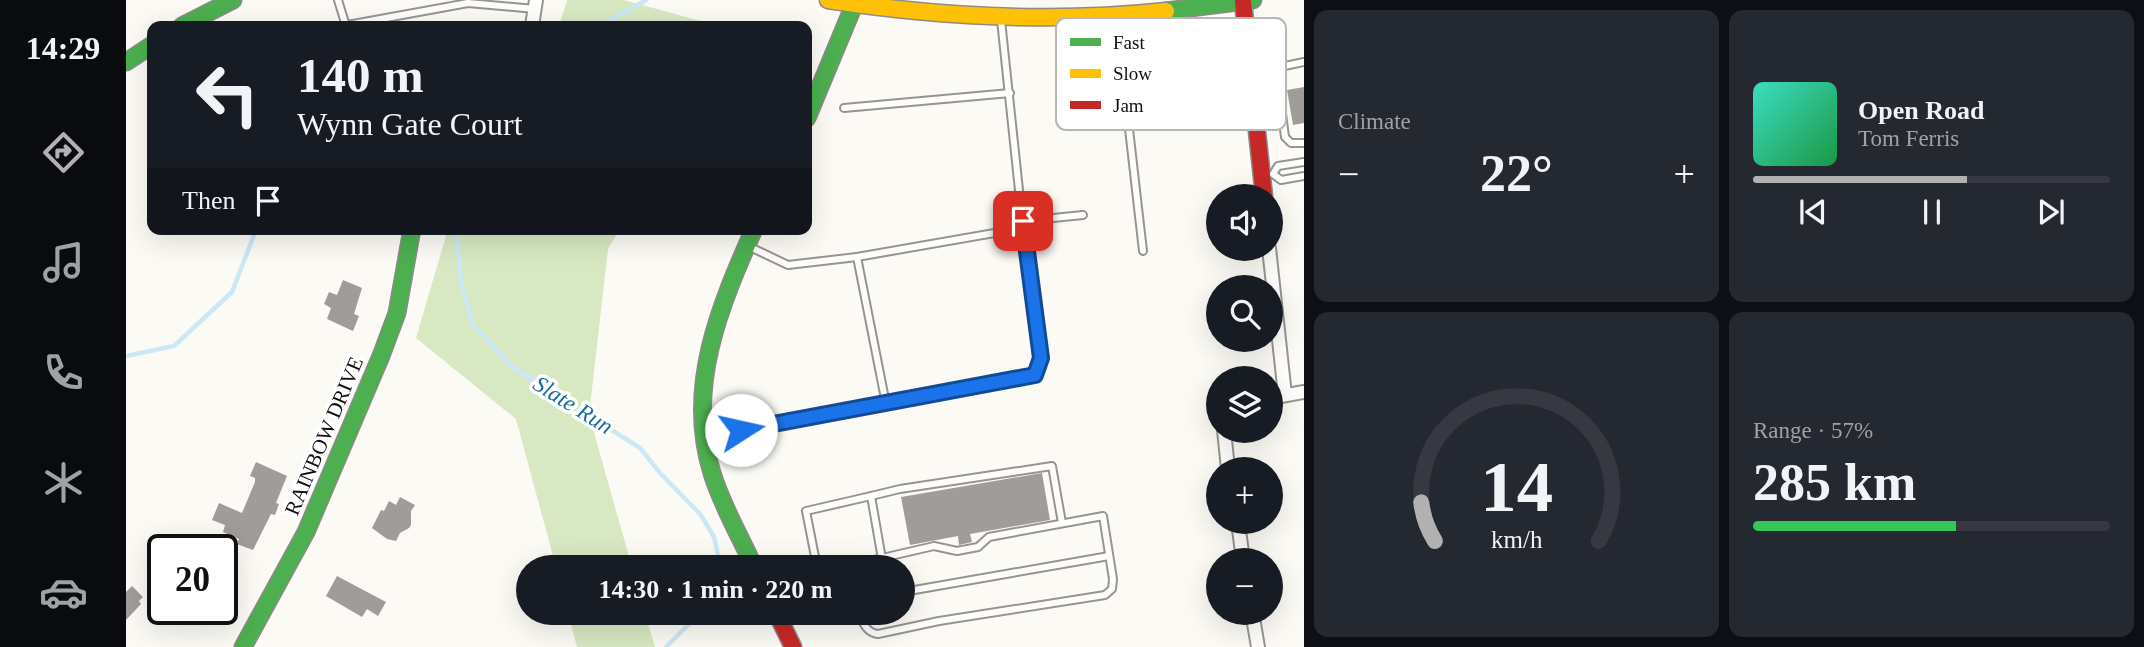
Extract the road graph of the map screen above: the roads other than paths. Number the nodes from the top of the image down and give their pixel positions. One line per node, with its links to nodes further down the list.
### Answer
1 (233, 0): 10 (street)
2 (338, 0): 11 (lane)
3 (828, 0): 5 (street)
4 (1242, 1): 7 (street)
5 (854, 2): 8 (street); 18 (street)
6 (536, 4): 12 (lane)
7 (1124, 15): 8 (street); 9 (lane)
8 (1001, 18): 17 (lane)
9 (1124, 18)
10 (192, 21)
11 (343, 21)
12 (371, 21)
13 (147, 48): 14 (street)
14 (126, 62)
15 (1304, 62): 16 (lane)
16 (1286, 66)
17 (1010, 93): 19 (lane); 29 (lane)
18 (812, 107)
19 (844, 108)
20 (1129, 130): 33 (lane)
21 (1261, 130): 25 (street)
22 (1284, 130): 23 (lane)
23 (1304, 143)
24 (1304, 162): 25 (lane)
25 (1267, 175): 26 (lane); 27 (street)
26 (1304, 176)
27 (1266, 184)
28 (1083, 215): 29 (lane)
29 (1023, 225): 34 (lane); 38 (lane)
30 (410, 235): 51 (street, RAINBOW DRIVE)
31 (751, 235): 32 (street)
32 (747, 245): 34 (lane); 42 (street)
33 (1143, 251)
34 (857, 257): 38 (lane)
35 (1270, 261): 37 (street)
36 (1304, 392): 37 (street)
37 (1285, 396)
38 (886, 404): 39 (lane)
39 (741, 430)
40 (871, 496): 41 (lane); 43 (lane); 44 (lane)
41 (1062, 523): 45 (lane); 46 (lane)
42 (749, 555)
43 (815, 555)
44 (881, 555)
45 (893, 555)
46 (1109, 556): 47 (lane); 49 (lane)
47 (915, 590)
48 (782, 625): 52 (street)
49 (864, 625)
50 (1254, 625): 53 (street)
51 (243, 647)
52 (793, 647)
53 (1258, 647)

